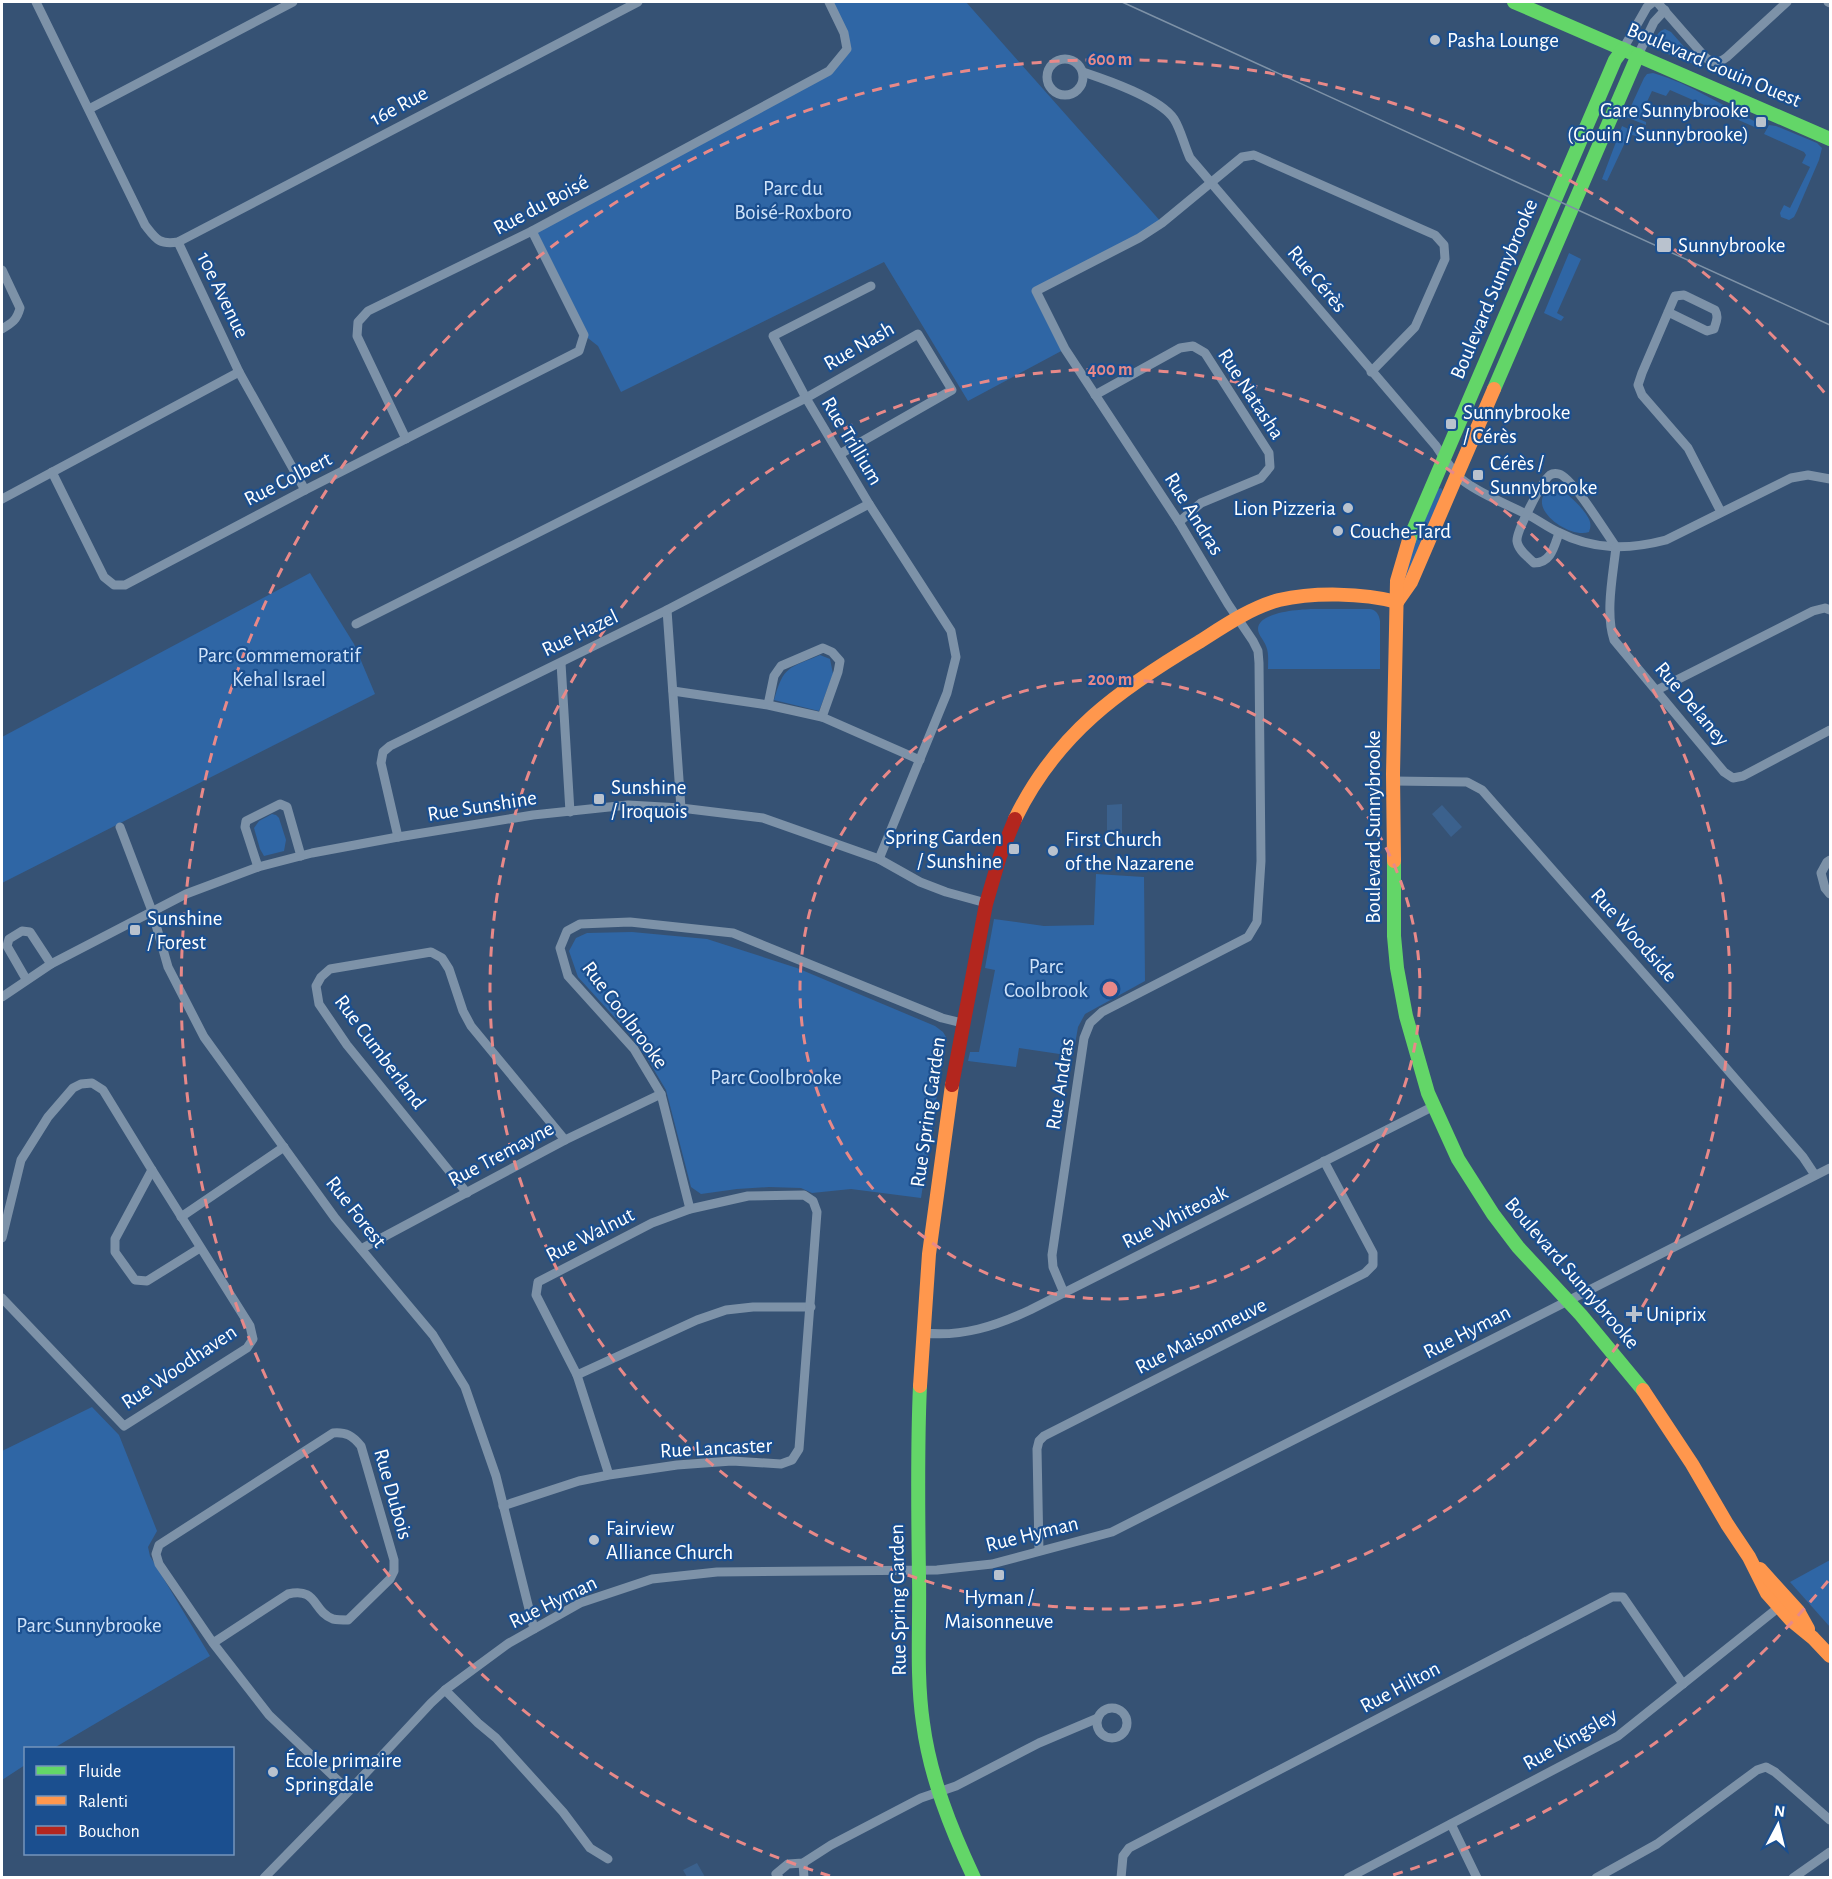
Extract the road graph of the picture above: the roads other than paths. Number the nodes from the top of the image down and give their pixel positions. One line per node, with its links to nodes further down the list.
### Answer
1 (36, 2): 12 (street, 10e Avenue)
2 (293, 2): 12 (street)
3 (638, 2): 16 (street, 16e Rue)
4 (829, 2): 15 (street, Rue du Boisé)
5 (1514, 2): 9 (street, Boulevard Gouin Ouest)
6 (1655, 2): 8 (street); 9 (street, Boulevard Sunnybrooke)
7 (1787, 2): 8 (street)
8 (1665, 10): 10 (street, Boulevard Sunnybrooke)
9 (1623, 49): 10 (street, Boulevard Gouin Ouest); 27 (street, Boulevard Sunnybrooke)
10 (1638, 56): 13 (street, Boulevard Gouin Ouest); 29 (street, Boulevard Sunnybrooke)
11 (1083, 72): 14 (street, Rue Cérès)
12 (89, 109): 16 (street, 10e Avenue)
13 (1830, 139)
14 (1212, 183): 22 (street, Rue Cérès); 22 (street, Rue Andras); 23 (street, Rue Andras)
15 (532, 231): 25 (street, Rue du Boisé); 25 (street, Rue Colbert)
16 (178, 242): 21 (street, 10e Avenue)
17 (2, 270): 20 (street)
18 (871, 286): 24 (street)
19 (1668, 312): 19 (street); 34 (street)
20 (2, 329)
21 (240, 372): 28 (street); 31 (street, 10e Avenue)
22 (1371, 372): 27 (street, Rue Cérès)
23 (1095, 394): 36 (street, Rue Andras); 36 (street, Rue Natasha)
24 (806, 398): 26 (street, Rue Trillium); 26 (street, Rue Nash); 43 (street, Rue Trillium)
25 (406, 440): 31 (street, Rue Colbert)
26 (840, 454): 33 (street, Rue Trillium)
27 (1445, 458): 29 (street, Rue Cérès); 39 (street, Boulevard Sunnybrooke)
28 (52, 472): 31 (street, Rue Colbert); 32 (street)
29 (1458, 474): 35 (street, Rue Cérès); 39 (street, Boulevard Sunnybrooke)
30 (1830, 478): 34 (street, Rue Cérès)
31 (305, 490)
32 (2, 499)
33 (869, 504): 40 (street, Rue Hazel); 50 (street, Rue Trillium)
34 (1720, 512): 38 (street, Rue Cérès)
35 (1527, 514): 37 (street, Rue Cérès); 37 (street); 38 (street)
36 (1179, 522): 42 (street, Rue Andras)
37 (1559, 532): 38 (street, Rue Cérès)
38 (1616, 547): 45 (street, Rue Delaney)
39 (1397, 602): 42 (street, Rue Spring Garden); 51 (street, Boulevard Sunnybrooke)
40 (667, 610): 44 (street, Rue Hazel); 46 (street)
41 (1830, 610): 45 (street)
42 (1238, 618): 61 (street, Rue Spring Garden); 82 (street, Rue Andras)
43 (356, 624)
44 (561, 663): 53 (street); 55 (street, Rue Hazel)
45 (1657, 690): 49 (street, Rue Delaney)
46 (673, 691): 47 (street); 52 (street)
47 (768, 705): 48 (street); 48 (street)
48 (822, 717): 50 (street)
49 (1830, 730)
50 (920, 760): 57 (street, Rue Trillium)
51 (1393, 781): 68 (street, Boulevard Sunnybrooke); 74 (street, Rue Woodside)
52 (681, 808): 53 (street, Rue Sunshine); 57 (street, Rue Sunshine)
53 (570, 812): 55 (street, Rue Sunshine)
54 (120, 827): 62 (street, Rue Forest)
55 (398, 837): 56 (street, Rue Sunshine)
56 (301, 856): 59 (street, Rue Sunshine); 59 (street)
57 (879, 859): 61 (street, Rue Sunshine)
58 (1830, 860): 60 (street)
59 (258, 867): 62 (street, Rue Sunshine)
60 (1830, 894)
61 (986, 903): 66 (street, Rue Spring Garden)
62 (152, 912): 63 (street, Rue Sunshine); 70 (street, Rue Forest)
63 (51, 964): 64 (street, Rue Sunshine); 64 (street)
64 (26, 979): 65 (street, Rue Sunshine)
65 (2, 997)
66 (962, 1023): 67 (street, Rue Coolbrooke); 86 (street, Rue Spring Garden)
67 (661, 1094): 69 (street, Rue Tremayne); 76 (street, Rue Coolbrooke)
68 (1434, 1106): 71 (street, Rue Whiteoak); 84 (street, Boulevard Sunnybrooke)
69 (565, 1140): 75 (street, Rue Tremayne); 75 (street, Rue Cumberland)
70 (284, 1147): 78 (street); 81 (street, Rue Forest)
71 (1324, 1161): 82 (street, Rue Whiteoak); 90 (street, Rue Maisonneuve)
72 (1830, 1168): 74 (street, Rue Hyman)
73 (152, 1170): 78 (street, Rue Woodhaven); 79 (street, Rue Woodhaven); 80 (street)
74 (1815, 1175): 84 (street, Rue Hyman)
75 (467, 1193): 81 (street, Rue Tremayne)
76 (690, 1209): 77 (street, Rue Walnut); 87 (street, Rue Walnut)
77 (818, 1212): 85 (street, Rue Lancaster)
78 (181, 1217): 80 (street, Rue Woodhaven)
79 (2, 1238)
80 (200, 1248): 83 (street, Rue Woodhaven)
81 (361, 1248): 89 (street, Rue Forest)
82 (1064, 1293): 86 (street, Rue Whiteoak)
83 (2, 1298)
84 (1568, 1301): 90 (street, Rue Hyman); 92 (street, Boulevard Sunnybrooke)
85 (811, 1307): 87 (street); 88 (street, Rue Lancaster)
86 (924, 1333): 91 (street, Rue Spring Garden)
87 (577, 1375): 88 (street, Rue Walnut)
88 (609, 1475): 89 (street, Rue Lancaster)
89 (504, 1506): 93 (street, Rue Forest)
90 (1040, 1551): 91 (street, Rue Hyman)
91 (919, 1570): 93 (street, Rue Hyman); 100 (street, Rue Spring Garden)
92 (1784, 1603): 95 (street, Boulevard Sunnybrooke); 96 (street, Rue Kingsley)
93 (534, 1629): 97 (street, Rue Hyman)
94 (213, 1643): 94 (street, Rue Dubois); 99 (street, Rue Dubois)
95 (1830, 1656)
96 (1683, 1684): 102 (street, Rue Kingsley); 110 (street, Rue Hilton)
97 (446, 1690): 99 (street, Rue Hyman); 104 (street)
98 (1098, 1718): 100 (street)
99 (349, 1791): 106 (street, Rue Hyman)
100 (939, 1792): 105 (street); 109 (street, Rue Spring Garden)
101 (1830, 1820): 113 (street)
102 (1451, 1824): 111 (street, Rue Kingsley); 112 (street)
103 (1830, 1852): 114 (street)
104 (608, 1859)
105 (803, 1863): 107 (street); 108 (street)
106 (264, 1878)
107 (779, 1878)
108 (804, 1878)
109 (974, 1878)
110 (1121, 1878)
111 (1348, 1878)
112 (1477, 1878)
113 (1596, 1878)
114 (1793, 1878)

